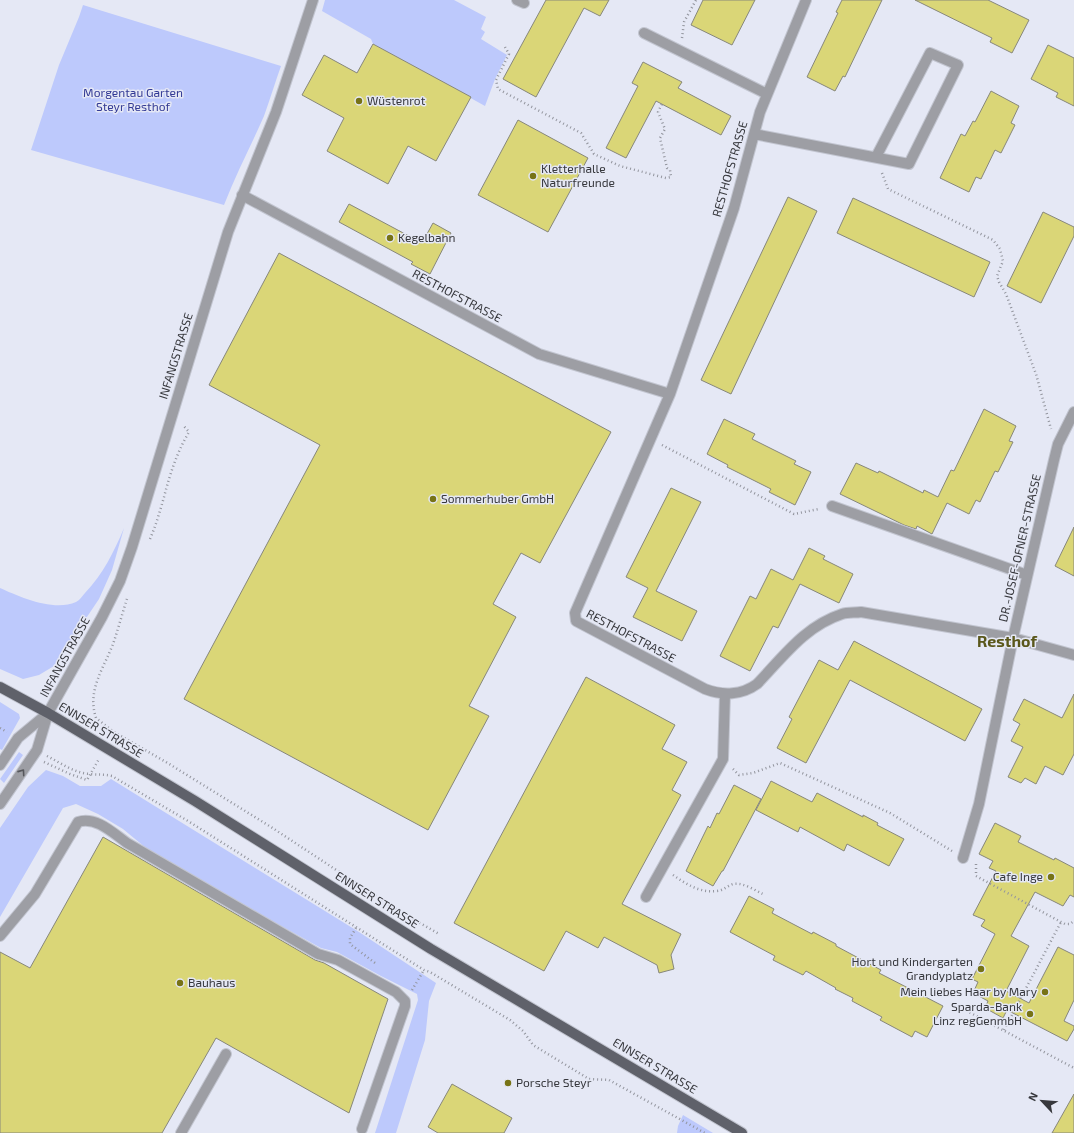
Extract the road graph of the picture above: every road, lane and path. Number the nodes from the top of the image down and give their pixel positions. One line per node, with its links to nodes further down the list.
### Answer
1 (313, 0): 11 (street, INFANGSTRASSE)
2 (696, 0): 6 (path)
3 (806, 0): 7 (street, RESTHOFSTRASSE)
4 (644, 33): 6 (street)
5 (505, 47): 8 (path)
6 (680, 50): 7 (street)
7 (768, 94): 9 (street, RESTHOFSTRASSE)
8 (663, 102)
9 (754, 134): 10 (street); 12 (street, RESTHOFSTRASSE)
10 (876, 157): 10 (street); 16 (path)
11 (242, 195): 12 (street, RESTHOFSTRASSE); 13 (street, INFANGSTRASSE)
12 (670, 394): 15 (street, RESTHOFSTRASSE)
13 (172, 412): 18 (path); 25 (street, INFANGSTRASSE)
14 (1074, 412): 16 (street, DR.-JOSEF-OFNER-STRASSE)
15 (651, 439): 17 (path); 24 (street, RESTHOFSTRASSE)
16 (1058, 444): 19 (street, DR.-JOSEF-OFNER-STRASSE)
17 (832, 506): 19 (street)
18 (148, 542)
19 (1027, 575): 21 (street, DR.-JOSEF-OFNER-STRASSE)
20 (128, 598): 27 (path)
21 (1013, 638): 22 (street, RESTHOFSTRASSE); 24 (street, RESTHOFSTRASSE); 35 (street, DR.-JOSEF-OFNER-STRASSE)
22 (1074, 655)
23 (0, 687): 25 (main road, ENNSER STRASSE)
24 (725, 694): 31 (street)
25 (48, 713): 28 (street); 29 (main road, ENNSER STRASSE); 30 (street)
26 (0, 728): 28 (path)
27 (114, 732): 29 (path); 42 (path)
28 (18, 738): 32 (street)
29 (106, 748): 33 (path); 54 (main road, ENNSER STRASSE)
30 (36, 753): 33 (path); 33 (path); 34 (street, one-way to 30)
31 (723, 759): 35 (path); 36 (street)
32 (0, 765)
33 (90, 775): 41 (path)
34 (0, 804)
35 (964, 858): 40 (path)
36 (662, 869): 37 (path); 38 (street)
37 (762, 894)
38 (646, 896)
39 (1074, 921): 40 (path)
40 (1061, 922): 48 (path)
41 (356, 928): 44 (path); 45 (path)
42 (439, 934)
43 (0, 936): 46 (street)
44 (379, 967)
45 (424, 970): 46 (path); 53 (path)
46 (405, 1001): 51 (street)
47 (952, 1003): 48 (path)
48 (1004, 1030): 50 (path)
49 (226, 1054): 52 (street)
50 (1074, 1068)
51 (362, 1129)
52 (181, 1133)
53 (705, 1133)
54 (742, 1133)

